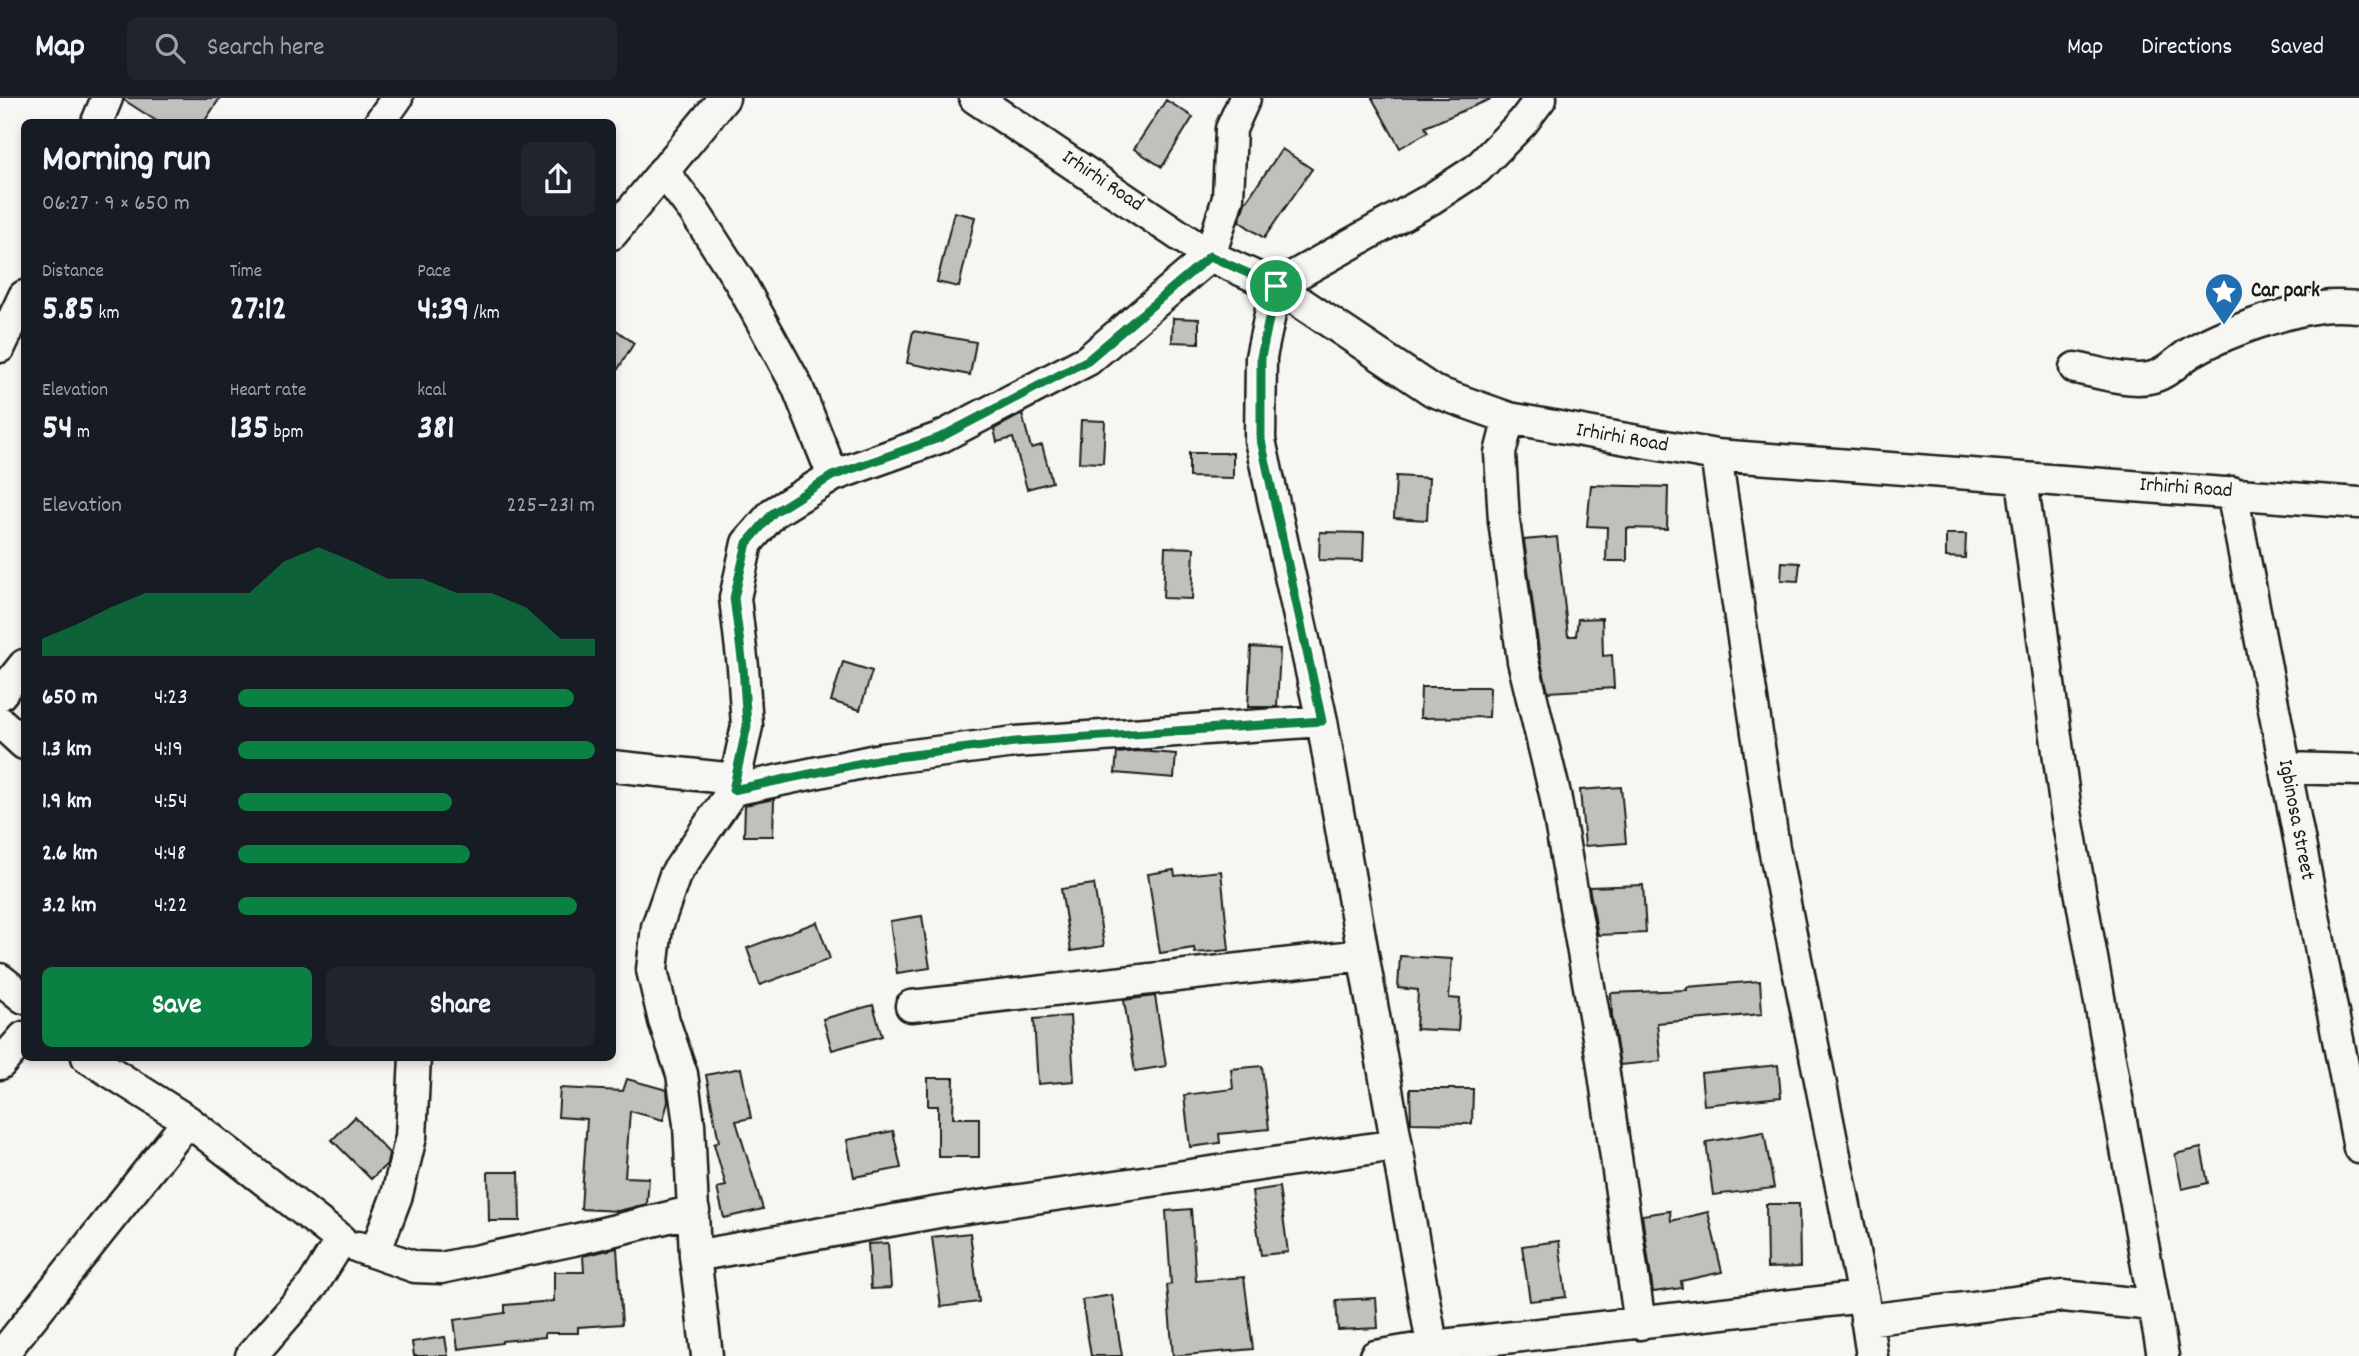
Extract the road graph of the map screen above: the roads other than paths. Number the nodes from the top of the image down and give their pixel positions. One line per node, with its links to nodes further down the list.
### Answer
1 (107, 98): 7 (street)
2 (397, 98): 8 (street)
3 (724, 98): 9 (street)
4 (1245, 98): 11 (street)
5 (1541, 98): 12 (street)
6 (986, 101): 11 (street, Irhirhi Road)
7 (98, 119)
8 (382, 119)
9 (663, 171): 10 (street); 19 (street)
10 (616, 229)
11 (1210, 256): 12 (street, Irhirhi Road); 19 (street)
12 (1276, 286): 17 (street, Irhirhi Road); 25 (street)
13 (21, 302): 15 (street)
14 (2359, 307): 16 (street)
15 (0, 347)
16 (2074, 368)
17 (1509, 418): 18 (street, Irhirhi Road); 49 (street)
18 (1716, 455): 20 (street, Irhirhi Road); 48 (street)
19 (832, 476): 31 (street)
20 (2022, 479): 21 (street, Irhirhi Road); 47 (street)
21 (2232, 492): 22 (street, Irhirhi Road); 29 (street, Igbinosa Street)
22 (2359, 503)
23 (21, 669): 24 (street)
24 (0, 695)
25 (1322, 721): 31 (street); 32 (street)
26 (0, 722): 27 (street)
27 (21, 741)
28 (616, 767): 31 (street)
29 (2285, 768): 30 (street); 42 (street, Igbinosa Street)
30 (2359, 770)
31 (734, 784): 43 (street)
32 (1363, 956): 35 (street); 41 (street)
33 (0, 979): 34 (street)
34 (21, 996)
35 (911, 1006)
36 (21, 1040): 39 (street)
37 (93, 1061): 40 (street)
38 (415, 1061): 45 (street)
39 (0, 1064)
40 (188, 1121): 44 (street); 51 (street)
41 (1396, 1145): 46 (street); 50 (street)
42 (2359, 1148)
43 (694, 1211): 45 (street); 46 (street)
44 (341, 1240): 45 (street); 52 (street)
45 (375, 1253)
46 (695, 1256): 53 (street)
47 (2153, 1305): 48 (street); 56 (street)
48 (1865, 1309): 49 (street); 55 (street)
49 (1640, 1324): 50 (street)
50 (1434, 1351): 54 (street)
51 (1, 1356)
52 (251, 1356)
53 (707, 1356)
54 (1375, 1356)
55 (1872, 1356)
56 (2163, 1356)

